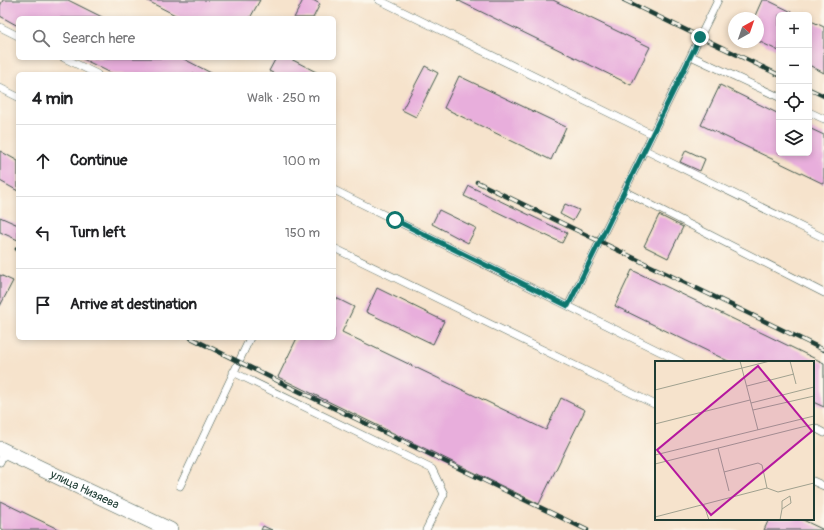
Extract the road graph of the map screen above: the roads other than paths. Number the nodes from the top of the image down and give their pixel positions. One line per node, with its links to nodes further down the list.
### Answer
1 (379, 0): 13 (lane)
2 (718, 0): 5 (lane)
3 (0, 27): 4 (lane)
4 (16, 35)
5 (691, 56): 10 (lane); 13 (lane)
6 (68, 60): 7 (lane)
7 (93, 72)
8 (0, 88): 9 (lane)
9 (16, 96)
10 (776, 96)
11 (812, 113): 12 (lane)
12 (824, 119)
13 (652, 134): 14 (lane)
14 (645, 150): 16 (lane); 17 (lane)
15 (336, 191): 20 (lane)
16 (624, 191): 19 (lane); 20 (lane)
17 (824, 238)
18 (336, 249): 24 (lane)
19 (824, 293)
20 (568, 306): 22 (lane)
21 (249, 340): 23 (lane)
22 (679, 361)
23 (233, 372): 29 (lane); 32 (lane)
24 (655, 406)
25 (814, 428): 26 (lane)
26 (824, 433)
27 (2, 454): 31 (street, улица Низяева)
28 (814, 481): 30 (lane)
29 (180, 486)
30 (824, 486)
31 (170, 530)
32 (426, 530)

